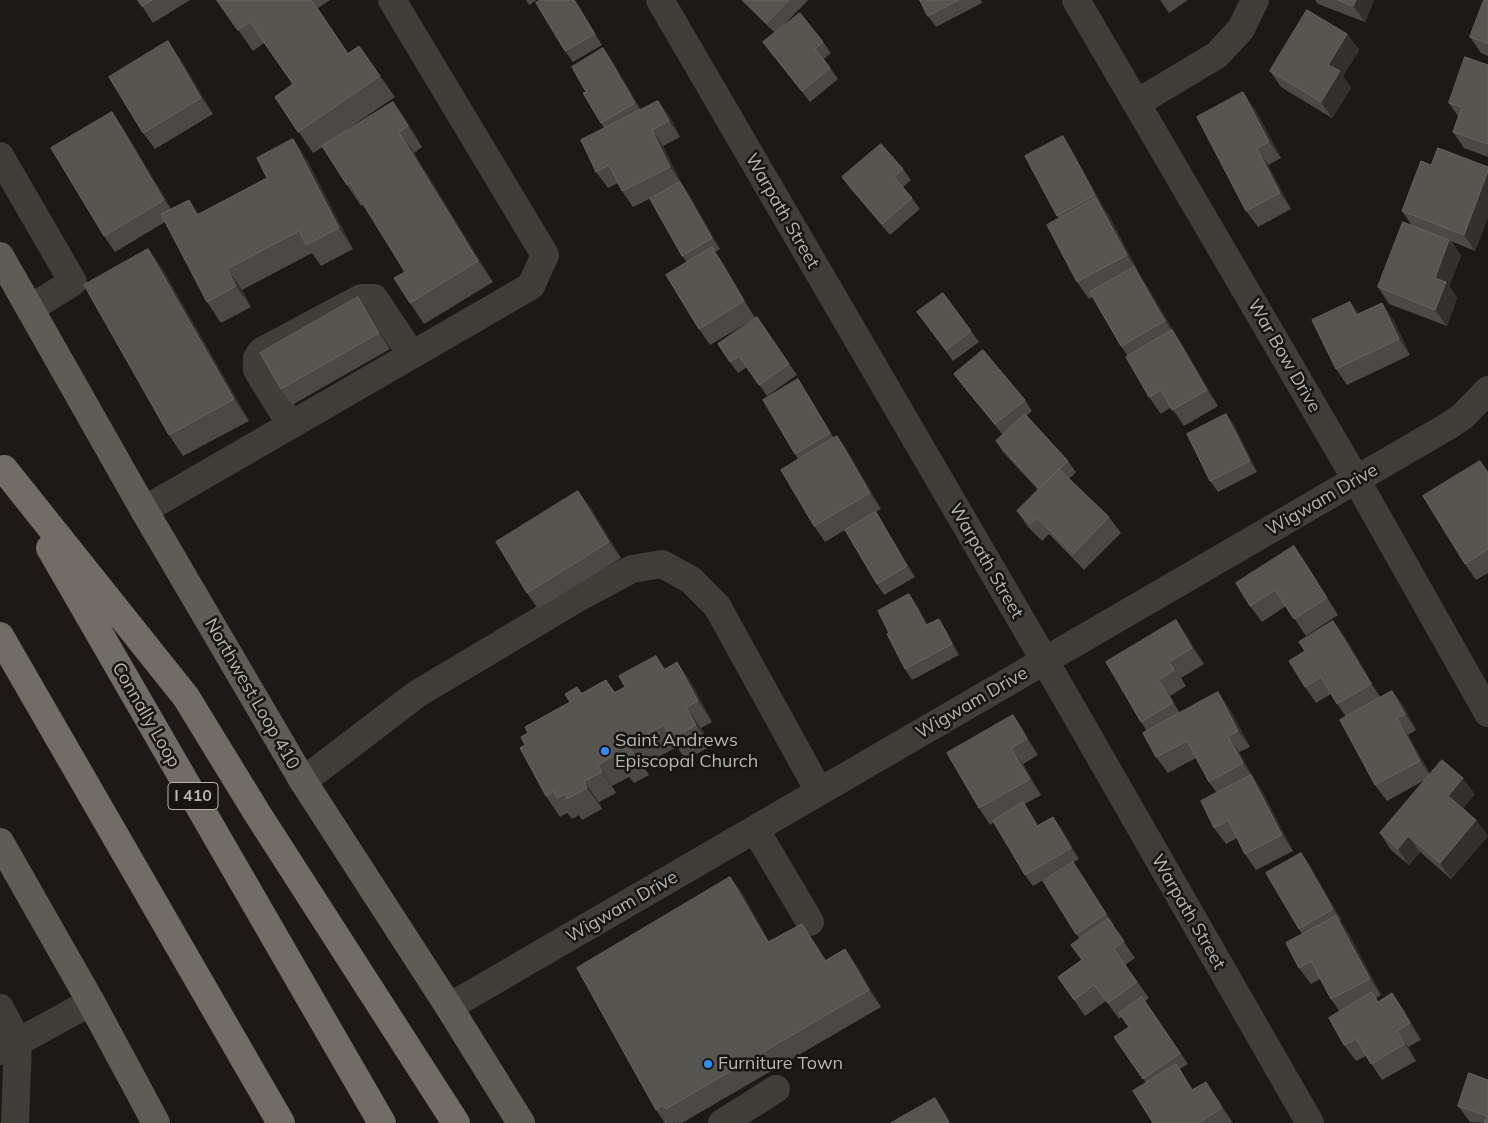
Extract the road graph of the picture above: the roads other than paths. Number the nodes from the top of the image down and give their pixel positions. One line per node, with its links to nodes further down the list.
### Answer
1 (392, 0): 9 (street)
2 (660, 0): 16 (street, Warpath Street)
3 (1076, 0): 5 (street, War Bow Drive)
4 (1255, 0): 5 (street)
5 (1137, 103): 13 (street, War Bow Drive)
6 (0, 156): 8 (street)
7 (0, 256): 8 (main road, Northwest Loop 410)
8 (31, 308): 14 (main road, Northwest Loop 410)
9 (412, 355): 11 (street); 11 (street)
10 (1488, 390): 13 (street, Wigwam Drive)
11 (291, 425): 14 (street)
12 (2, 465): 31 (highway, Connally Loop / I 410); 32 (highway)
13 (1357, 480): 16 (street, Wigwam Drive); 17 (street, War Bow Drive)
14 (144, 510): 18 (main road, Northwest Loop 410)
15 (0, 636): 30 (highway)
16 (1044, 661): 19 (street, Wigwam Drive); 35 (street, Warpath Street)
17 (1488, 713)
18 (303, 781): 19 (street); 24 (main road, Northwest Loop 410)
19 (819, 791): 20 (street, Wigwam Drive)
20 (756, 828): 22 (street); 24 (street, Wigwam Drive)
21 (0, 842): 23 (main road)
22 (810, 922)
23 (91, 1002): 26 (street); 29 (main road)
24 (449, 1007): 33 (main road, Northwest Loop 410)
25 (0, 1008): 26 (street)
26 (9, 1047): 28 (street)
27 (776, 1089): 34 (street)
28 (15, 1123)
29 (156, 1123)
30 (281, 1123)
31 (382, 1123)
32 (456, 1123)
33 (521, 1123)
34 (722, 1123)
35 (1310, 1123)

